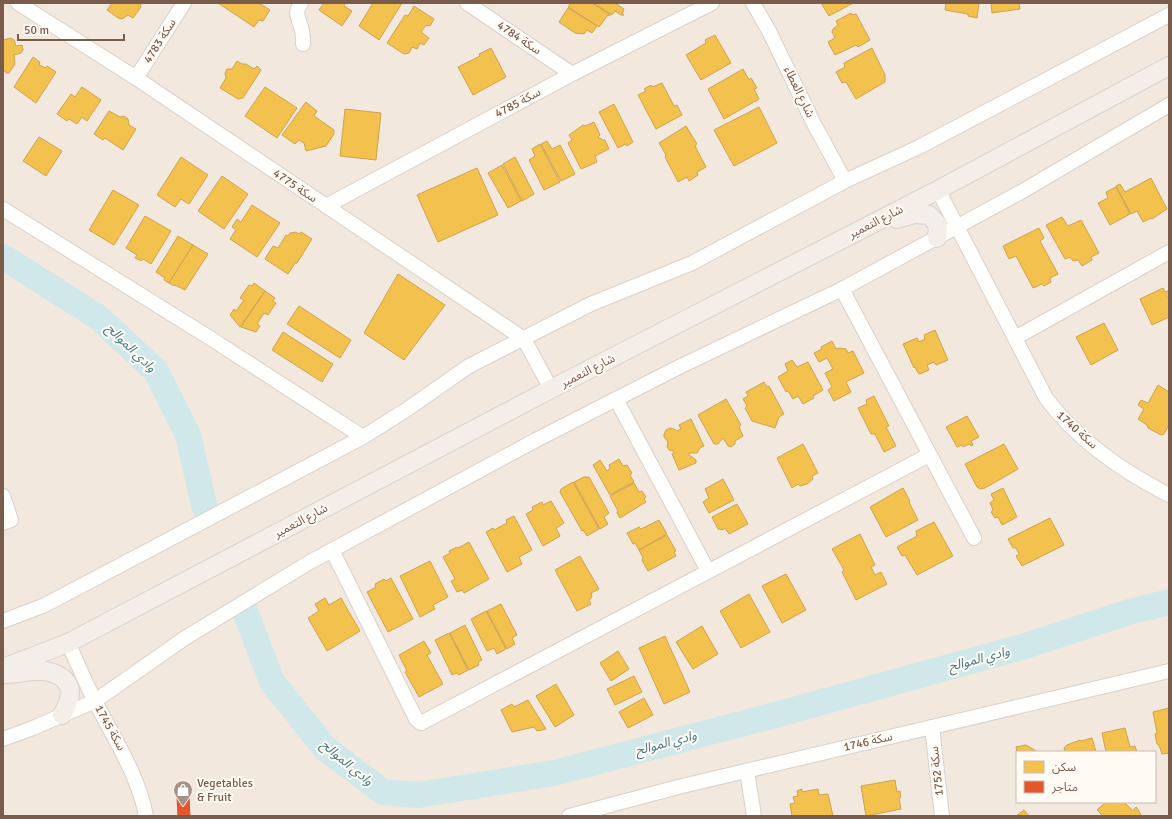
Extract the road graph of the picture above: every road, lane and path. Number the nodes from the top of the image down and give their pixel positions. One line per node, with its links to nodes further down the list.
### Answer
1 (18, 3): 11 (street, سكة 4775)
2 (184, 3): 11 (street, سكة 4783)
3 (301, 3): 8 (street)
4 (467, 3): 10 (street, سكة 4784)
5 (712, 3): 10 (street, سكة 4785)
6 (753, 3): 13 (street, شارع العطاء)
7 (1169, 15): 13 (street)
8 (303, 44)
9 (1169, 66): 14 (main road, شارع التعمير)
10 (572, 74): 15 (street, سكة 4785)
11 (136, 78): 15 (street, سكة 4775)
12 (1169, 105): 18 (street)
13 (845, 182): 23 (street)
14 (938, 190): 17 (main road, شارع التعمير); 18 (street, سكة 1740)
15 (326, 206): 23 (street, سكة 4775)
16 (3, 209): 26 (street)
17 (879, 221): 19 (main road); 24 (main road, شارع التعمير)
18 (958, 226): 19 (street); 22 (street, سكة 1740)
19 (937, 238): 21 (street)
20 (1169, 252): 22 (street)
21 (842, 289): 25 (street); 27 (street)
22 (1015, 338): 28 (street, سكة 1740)
23 (524, 339): 24 (street, سكة 4775); 26 (street)
24 (551, 389): 35 (main road, شارع التعمير)
25 (616, 399): 32 (street); 33 (street)
26 (363, 437): 34 (street)
27 (929, 455): 31 (street); 33 (street)
28 (1169, 495)
29 (3, 496): 30 (street)
30 (3, 523)
31 (974, 538)
32 (332, 550): 33 (street); 39 (street)
33 (708, 571)
34 (3, 621)
35 (68, 643): 36 (main road, شارع التعمير); 39 (street, سكة 1745)
36 (3, 668)
37 (1169, 670): 41 (street, سكة 1746)
38 (3, 674): 40 (main road)
39 (95, 701): 40 (street); 44 (street, سكة 1745)
40 (62, 716): 42 (street)
41 (932, 727): 43 (street, سكة 1746); 47 (street, سكة 1752)
42 (3, 739)
43 (747, 771): 45 (street, سكة 1746); 46 (street)
44 (146, 816)
45 (569, 816)
46 (754, 816)
47 (942, 816)

